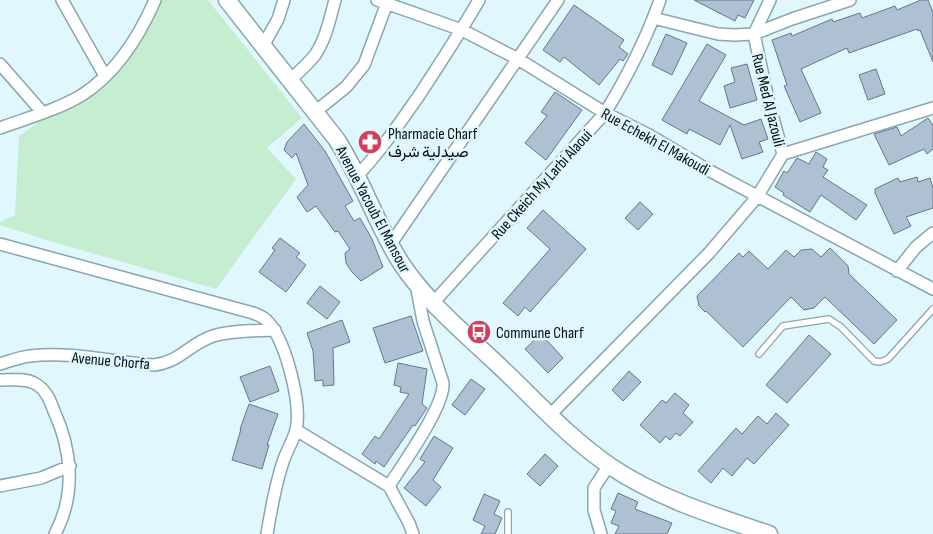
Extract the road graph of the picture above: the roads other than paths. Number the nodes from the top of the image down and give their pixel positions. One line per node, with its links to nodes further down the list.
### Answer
1 (62, 0): 18 (street)
2 (155, 0): 18 (street)
3 (227, 0): 15 (street, Avenue Yacoub El Mansour)
4 (284, 0): 15 (street)
5 (335, 0): 19 (street)
6 (480, 0): 13 (street)
7 (558, 0): 16 (street)
8 (660, 0): 12 (street, Rue Ckeich My Larbi Alaoui)
9 (770, 0): 14 (street, Rue Med Al Jazouli)
10 (850, 0): 14 (street)
11 (382, 2): 13 (street, Rue Echekh El Makoudi); 22 (street)
12 (653, 18): 14 (street); 23 (street, Rue Ckeich My Larbi Alaoui)
13 (462, 30): 16 (street, Rue Echekh El Makoudi); 26 (street)
14 (754, 34): 25 (street, Rue Med Al Jazouli)
15 (263, 46): 19 (street, Avenue Yacoub El Mansour)
16 (518, 59): 23 (street, Rue Echekh El Makoudi); 30 (street)
17 (0, 64): 21 (street)
18 (105, 76): 21 (street)
19 (290, 80): 22 (street, Avenue Yacoub El Mansour)
20 (933, 108): 25 (street)
21 (42, 112): 24 (street)
22 (315, 112): 26 (street, Avenue Yacoub El Mansour)
23 (605, 113): 27 (street, Rue Echekh El Makoudi); 34 (street, Rue Ckeich My Larbi Alaoui)
24 (0, 128)
25 (782, 154): 27 (street, Rue Med Al Jazouli)
26 (358, 176): 30 (street, Avenue Yacoub El Mansour)
27 (757, 197): 31 (street, Rue Echekh El Makoudi); 40 (street, Rue Med Al Jazouli)
28 (933, 233): 31 (street)
29 (0, 244): 36 (street)
30 (390, 246): 32 (street, Avenue Yacoub El Mansour)
31 (897, 271): 33 (street, Rue Echekh El Makoudi)
32 (416, 284): 34 (street, Avenue Yacoub El Mansour); 45 (street)
33 (933, 289)
34 (433, 303): 40 (street, Avenue Yacoub El Mansour)
35 (933, 309): 37 (lane)
36 (274, 330): 38 (street, Avenue Chorfa); 41 (street)
37 (758, 354)
38 (0, 364)
39 (0, 380): 43 (street)
40 (549, 416): 42 (street, Avenue Yacoub El Mansour)
41 (296, 430): 45 (street); 48 (street)
42 (609, 465): 51 (street); 52 (street, Avenue Yacoub El Mansour)
43 (70, 466): 44 (street); 47 (street)
44 (0, 486)
45 (389, 486): 49 (street)
46 (508, 512): 50 (lane)
47 (55, 534)
48 (267, 534)
49 (413, 534)
50 (508, 534)
51 (601, 534)
52 (769, 534)

